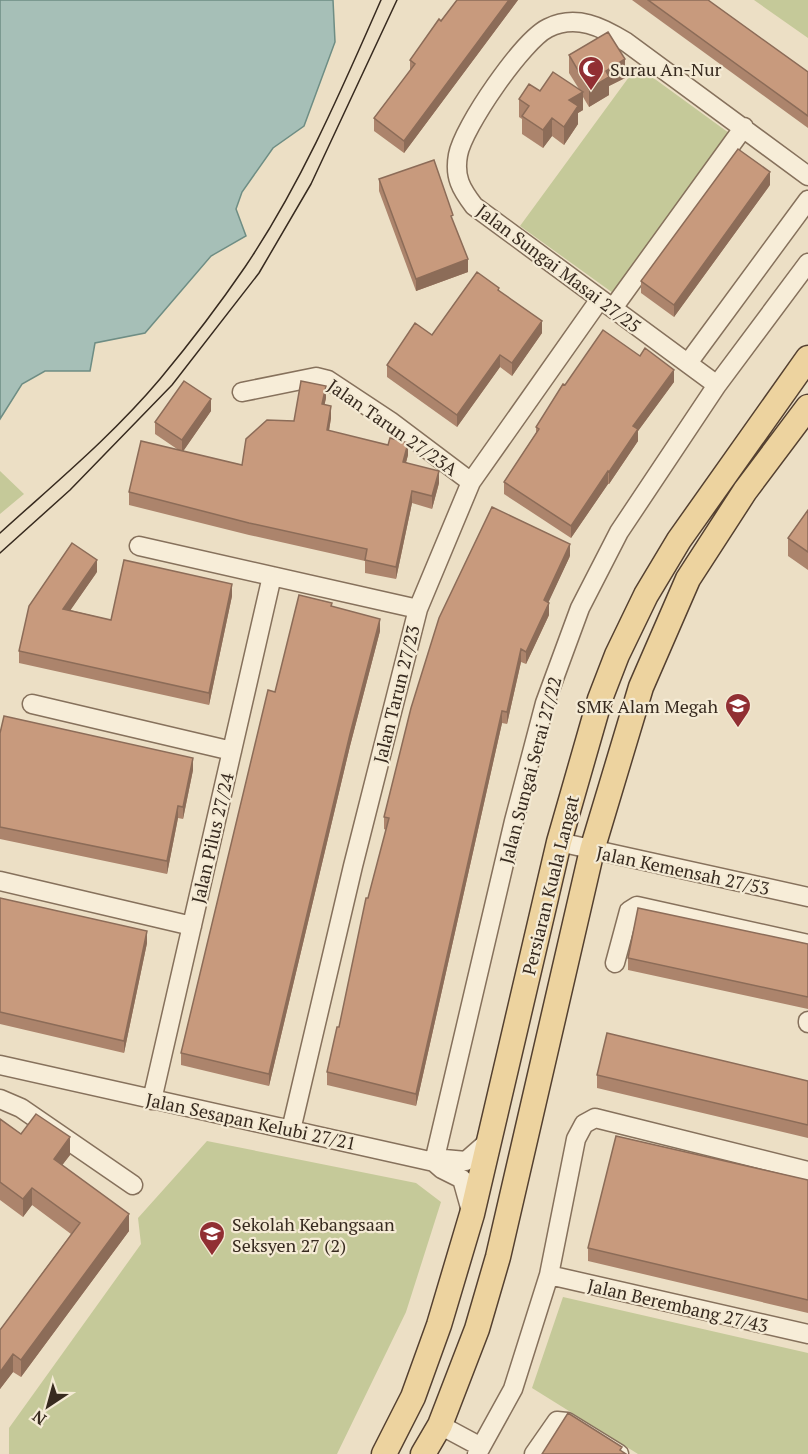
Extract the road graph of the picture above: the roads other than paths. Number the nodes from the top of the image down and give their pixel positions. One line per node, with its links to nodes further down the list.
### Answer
1 (744, 128): 2 (street, Jalan Sungai Masai 27/25); 5 (street, Jalan Tarun 27/23); 5 (street, Jalan Sungai Masai 27/25)
2 (808, 176)
3 (808, 200): 7 (street)
4 (808, 263): 8 (street, Jalan Sungai Serai 27/22)
5 (606, 303): 7 (street, Jalan Sungai Masai 27/25); 11 (street, Jalan Tarun 27/23)
6 (808, 358): 17 (main road, Persiaran Kuala Langat)
7 (688, 363): 8 (street, Jalan Sungai Masai 27/25)
8 (717, 385): 29 (street, Jalan Sungai Serai 27/22)
9 (242, 392): 11 (street, Jalan Tarun 27/23A)
10 (808, 407): 18 (main road, Persiaran Kuala Langat)
11 (471, 482): 14 (street, Jalan Tarun 27/23)
12 (139, 546): 13 (street)
13 (272, 576): 14 (street); 16 (street, Jalan Pilus 27/24)
14 (418, 609): 27 (street, Jalan Tarun 27/23)
15 (32, 704): 16 (street)
16 (232, 751): 21 (street, Jalan Pilus 27/24)
17 (559, 842): 18 (street, Jalan Kemensah 27/53); 28 (main road, Persiaran Kuala Langat)
18 (592, 850): 20 (street, Jalan Kemensah 27/53); 35 (main road, Persiaran Kuala Langat)
19 (0, 881): 21 (street)
20 (808, 897)
21 (192, 926): 26 (street, Jalan Pilus 27/24)
22 (808, 944): 23 (street)
23 (615, 963)
24 (0, 1065): 26 (street, Jalan Sesapan Kelubi 27/21)
25 (0, 1099): 31 (street)
26 (152, 1100): 27 (street, Jalan Sesapan Kelubi 27/21)
27 (291, 1130): 29 (street, Jalan Sesapan Kelubi 27/21)
28 (490, 1140): 29 (street); 32 (main road, Persiaran Kuala Langat)
29 (434, 1162): 32 (street, Jalan Sesapan Kelubi 27/21)
30 (808, 1171): 33 (street)
31 (133, 1185)
32 (472, 1214): 37 (main road, Persiaran Kuala Langat)
33 (549, 1275): 34 (street, Jalan Berembang 27/43); 36 (street)
34 (808, 1334)
35 (440, 1425): 36 (street); 38 (main road, Persiaran Kuala Langat)
36 (479, 1451)
37 (384, 1454)
38 (423, 1454)
39 (534, 1454): 40 (street)
40 (619, 1454)

